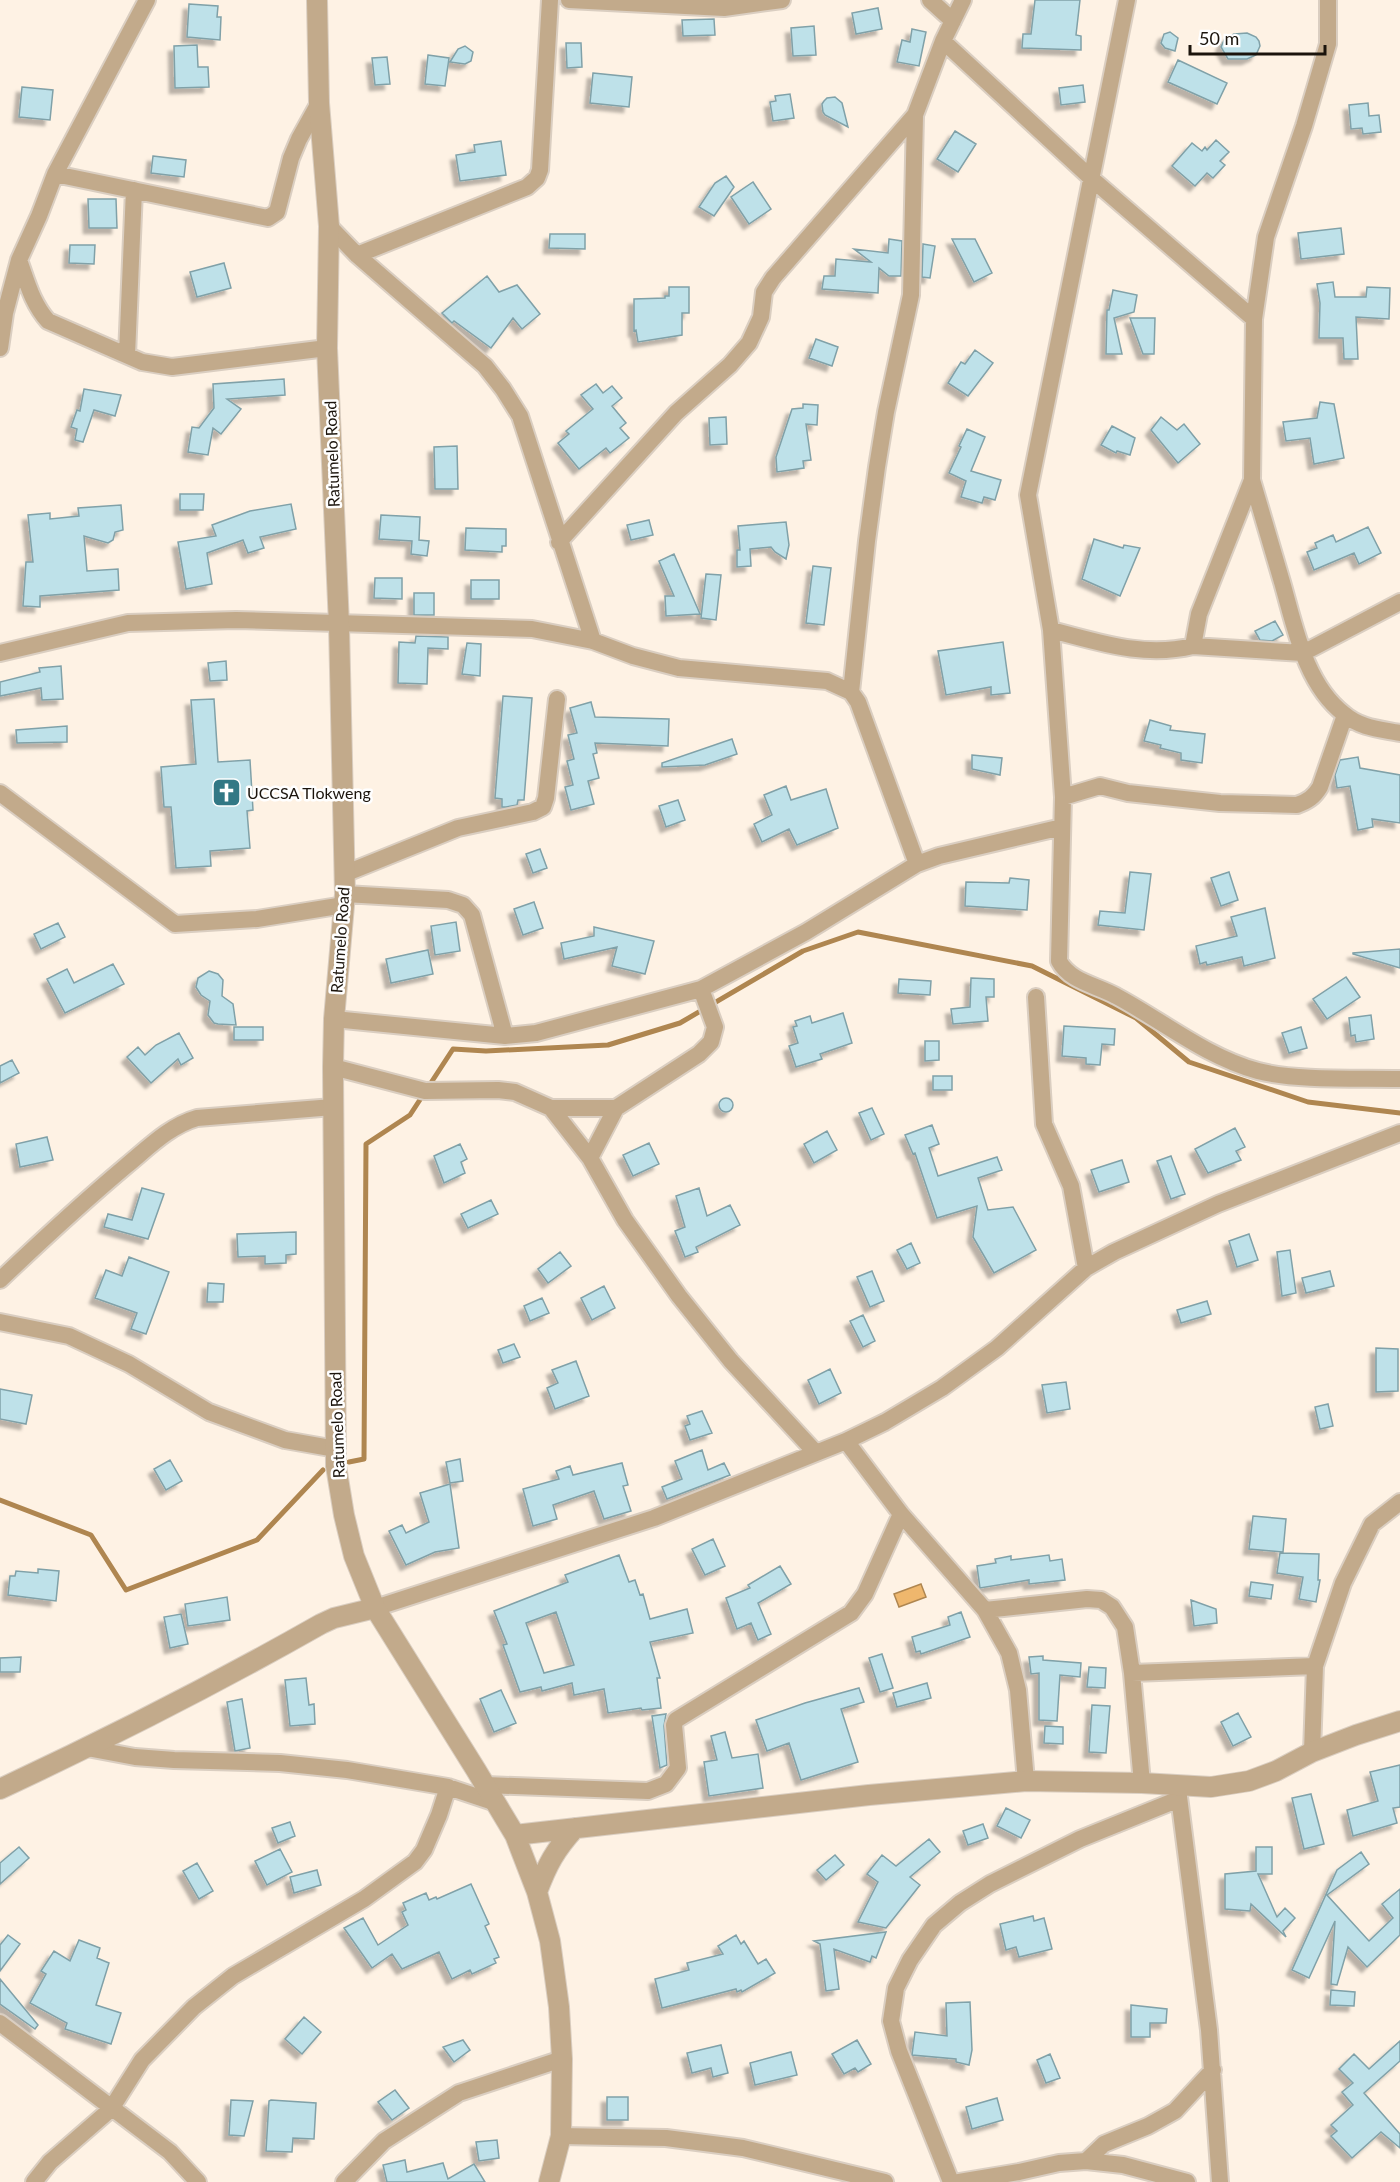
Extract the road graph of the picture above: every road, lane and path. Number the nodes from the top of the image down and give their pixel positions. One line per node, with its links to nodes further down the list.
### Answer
1 (147, 0): 14 (street)
2 (317, 0): 12 (street, Ratumelo Road)
3 (550, 0): 18 (street)
4 (569, 0): 5 (street)
5 (782, 0)
6 (930, 0): 10 (street)
7 (963, 0): 10 (street)
8 (1127, 0): 15 (street)
9 (1328, 0): 20 (street)
10 (953, 21): 11 (street)
11 (943, 41): 13 (street); 15 (street)
12 (319, 103): 16 (street); 17 (street, Ratumelo Road)
13 (915, 116): 25 (street); 33 (street)
14 (54, 174): 16 (street); 19 (street)
15 (1092, 179): 20 (street); 28 (street)
16 (134, 190): 23 (street)
17 (329, 226): 18 (street); 22 (street, Ratumelo Road)
18 (357, 255): 25 (street)
19 (19, 260): 21 (street); 23 (street)
20 (1254, 319): 24 (street)
21 (0, 348)
22 (327, 348): 23 (street); 27 (street, Ratumelo Road)
23 (127, 355)
24 (1251, 480): 30 (street); 31 (street)
25 (559, 542): 29 (street)
26 (1400, 602): 31 (street)
27 (339, 625): 29 (street); 32 (street); 41 (street, Ratumelo Road)
28 (1051, 630): 30 (street); 38 (street)
29 (593, 640): 33 (street)
30 (1193, 646): 31 (street)
31 (1303, 652): 35 (street)
32 (0, 653)
33 (851, 692): 40 (street)
34 (557, 699): 41 (street)
35 (1345, 715): 36 (street); 38 (street)
36 (1400, 733)
37 (0, 793): 41 (street)
38 (1063, 797): 39 (street)
39 (1062, 827): 40 (street); 47 (street)
40 (916, 864): 42 (street)
41 (344, 891): 44 (street, Ratumelo Road); 45 (street)
42 (701, 989): 45 (street); 50 (street)
43 (1036, 997): 53 (street)
44 (334, 1019): 45 (street); 46 (street, Ratumelo Road)
45 (505, 1036)
46 (333, 1067): 48 (street, Ratumelo Road); 49 (street)
47 (1400, 1079)
48 (333, 1107): 54 (street); 57 (street, Ratumelo Road)
49 (550, 1108): 50 (street); 52 (street)
50 (616, 1108): 52 (street)
51 (1400, 1133): 53 (street)
52 (590, 1158): 58 (street)
53 (1086, 1268): 56 (street)
54 (0, 1280)
55 (0, 1322): 57 (street)
56 (846, 1441): 58 (street); 60 (street)
57 (336, 1449): 61 (street, Ratumelo Road)
58 (816, 1453): 61 (street)
59 (1400, 1502): 63 (street)
60 (901, 1514): 62 (street); 70 (street)
61 (375, 1608): 66 (street); 70 (street, Ratumelo Road)
62 (985, 1610): 64 (street); 68 (street)
63 (1315, 1666): 64 (street); 67 (street)
64 (1132, 1673): 69 (street)
65 (1400, 1721): 67 (street)
66 (87, 1748): 71 (street); 72 (street)
67 (1312, 1752): 73 (street)
68 (1026, 1781): 69 (street); 75 (street)
69 (1143, 1783): 73 (street)
70 (486, 1785): 74 (street, Ratumelo Road)
71 (448, 1787): 74 (street); 81 (street)
72 (0, 1789)
73 (1178, 1792): 80 (street); 90 (street)
74 (496, 1803): 76 (street, Ratumelo Road)
75 (575, 1828): 76 (street); 77 (street)
76 (515, 1835): 77 (street, Ratumelo Road)
77 (537, 1893): 79 (street, Ratumelo Road)
78 (0, 2023): 81 (street)
79 (562, 2059): 82 (street, Ratumelo Road); 87 (street)
80 (1213, 2070): 83 (street); 93 (street)
81 (111, 2109): 85 (street); 86 (street)
82 (561, 2136): 88 (street, Ratumelo Road); 89 (street)
83 (1086, 2161): 84 (street); 92 (street)
84 (1019, 2177): 91 (street)
85 (34, 2182)
86 (198, 2182)
87 (344, 2182)
88 (549, 2182)
89 (885, 2182)
90 (951, 2182)
91 (959, 2182)
92 (1187, 2182)
93 (1220, 2182)

